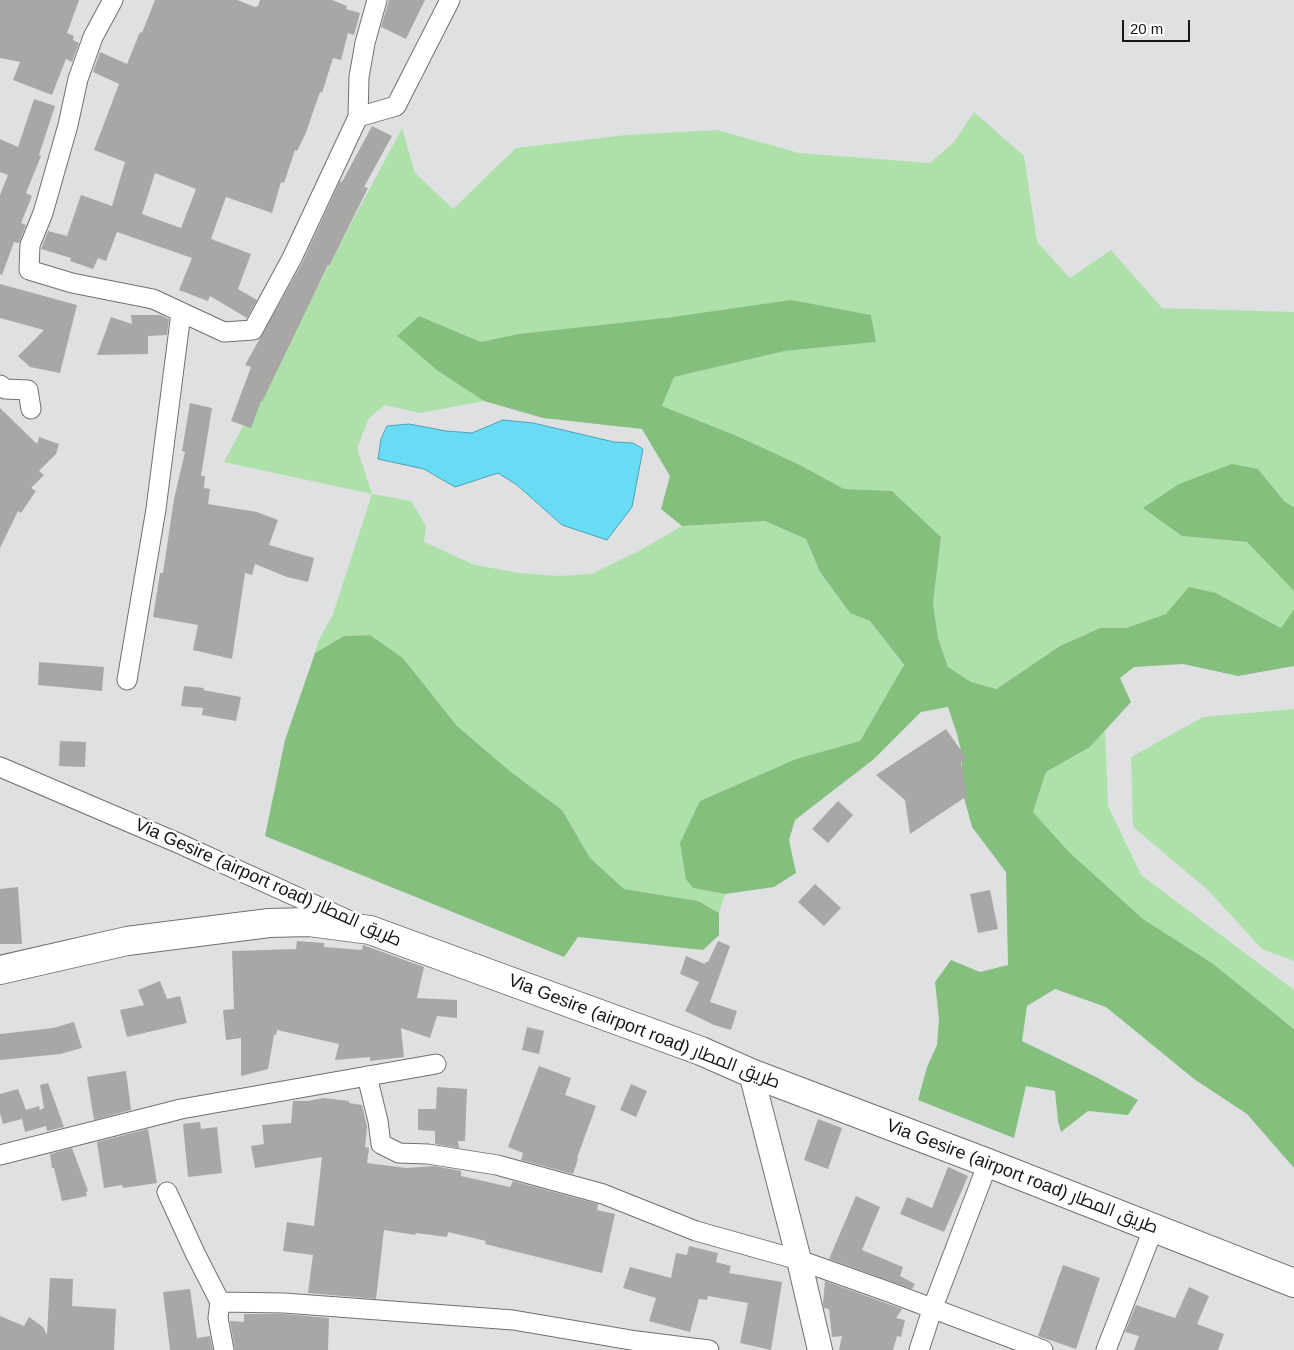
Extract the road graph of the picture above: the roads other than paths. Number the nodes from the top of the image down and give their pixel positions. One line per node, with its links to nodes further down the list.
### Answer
1 (114, 0): 5 (street)
2 (377, 0): 4 (street)
3 (450, 0): 4 (street)
4 (358, 117): 5 (street)
5 (181, 313): 8 (street)
6 (0, 385): 7 (street)
7 (31, 409)
8 (127, 680)
9 (0, 767): 10 (street, Via Gesire (airport road) طريق المطار)
10 (370, 930): 11 (main road); 13 (main road, Via Gesire (airport road) طريق المطار)
11 (0, 970)
12 (436, 1064): 14 (street)
13 (752, 1073): 16 (main road, Via Gesire (airport road) طريق المطار); 19 (street)
14 (367, 1076): 15 (street); 19 (street)
15 (0, 1155)
16 (988, 1163): 18 (main road, Via Gesire (airport road) طريق المطار); 22 (street)
17 (167, 1192): 21 (street)
18 (1154, 1227): 20 (main road, Via Gesire (airport road) طريق المطار); 29 (street)
19 (799, 1260): 22 (street); 26 (street)
20 (1294, 1283)
21 (220, 1302): 23 (street); 24 (street)
22 (933, 1307): 27 (street); 28 (street)
23 (636, 1346): 25 (street)
24 (224, 1350)
25 (709, 1350)
26 (820, 1350)
27 (919, 1350)
28 (1043, 1350)
29 (1106, 1350)

